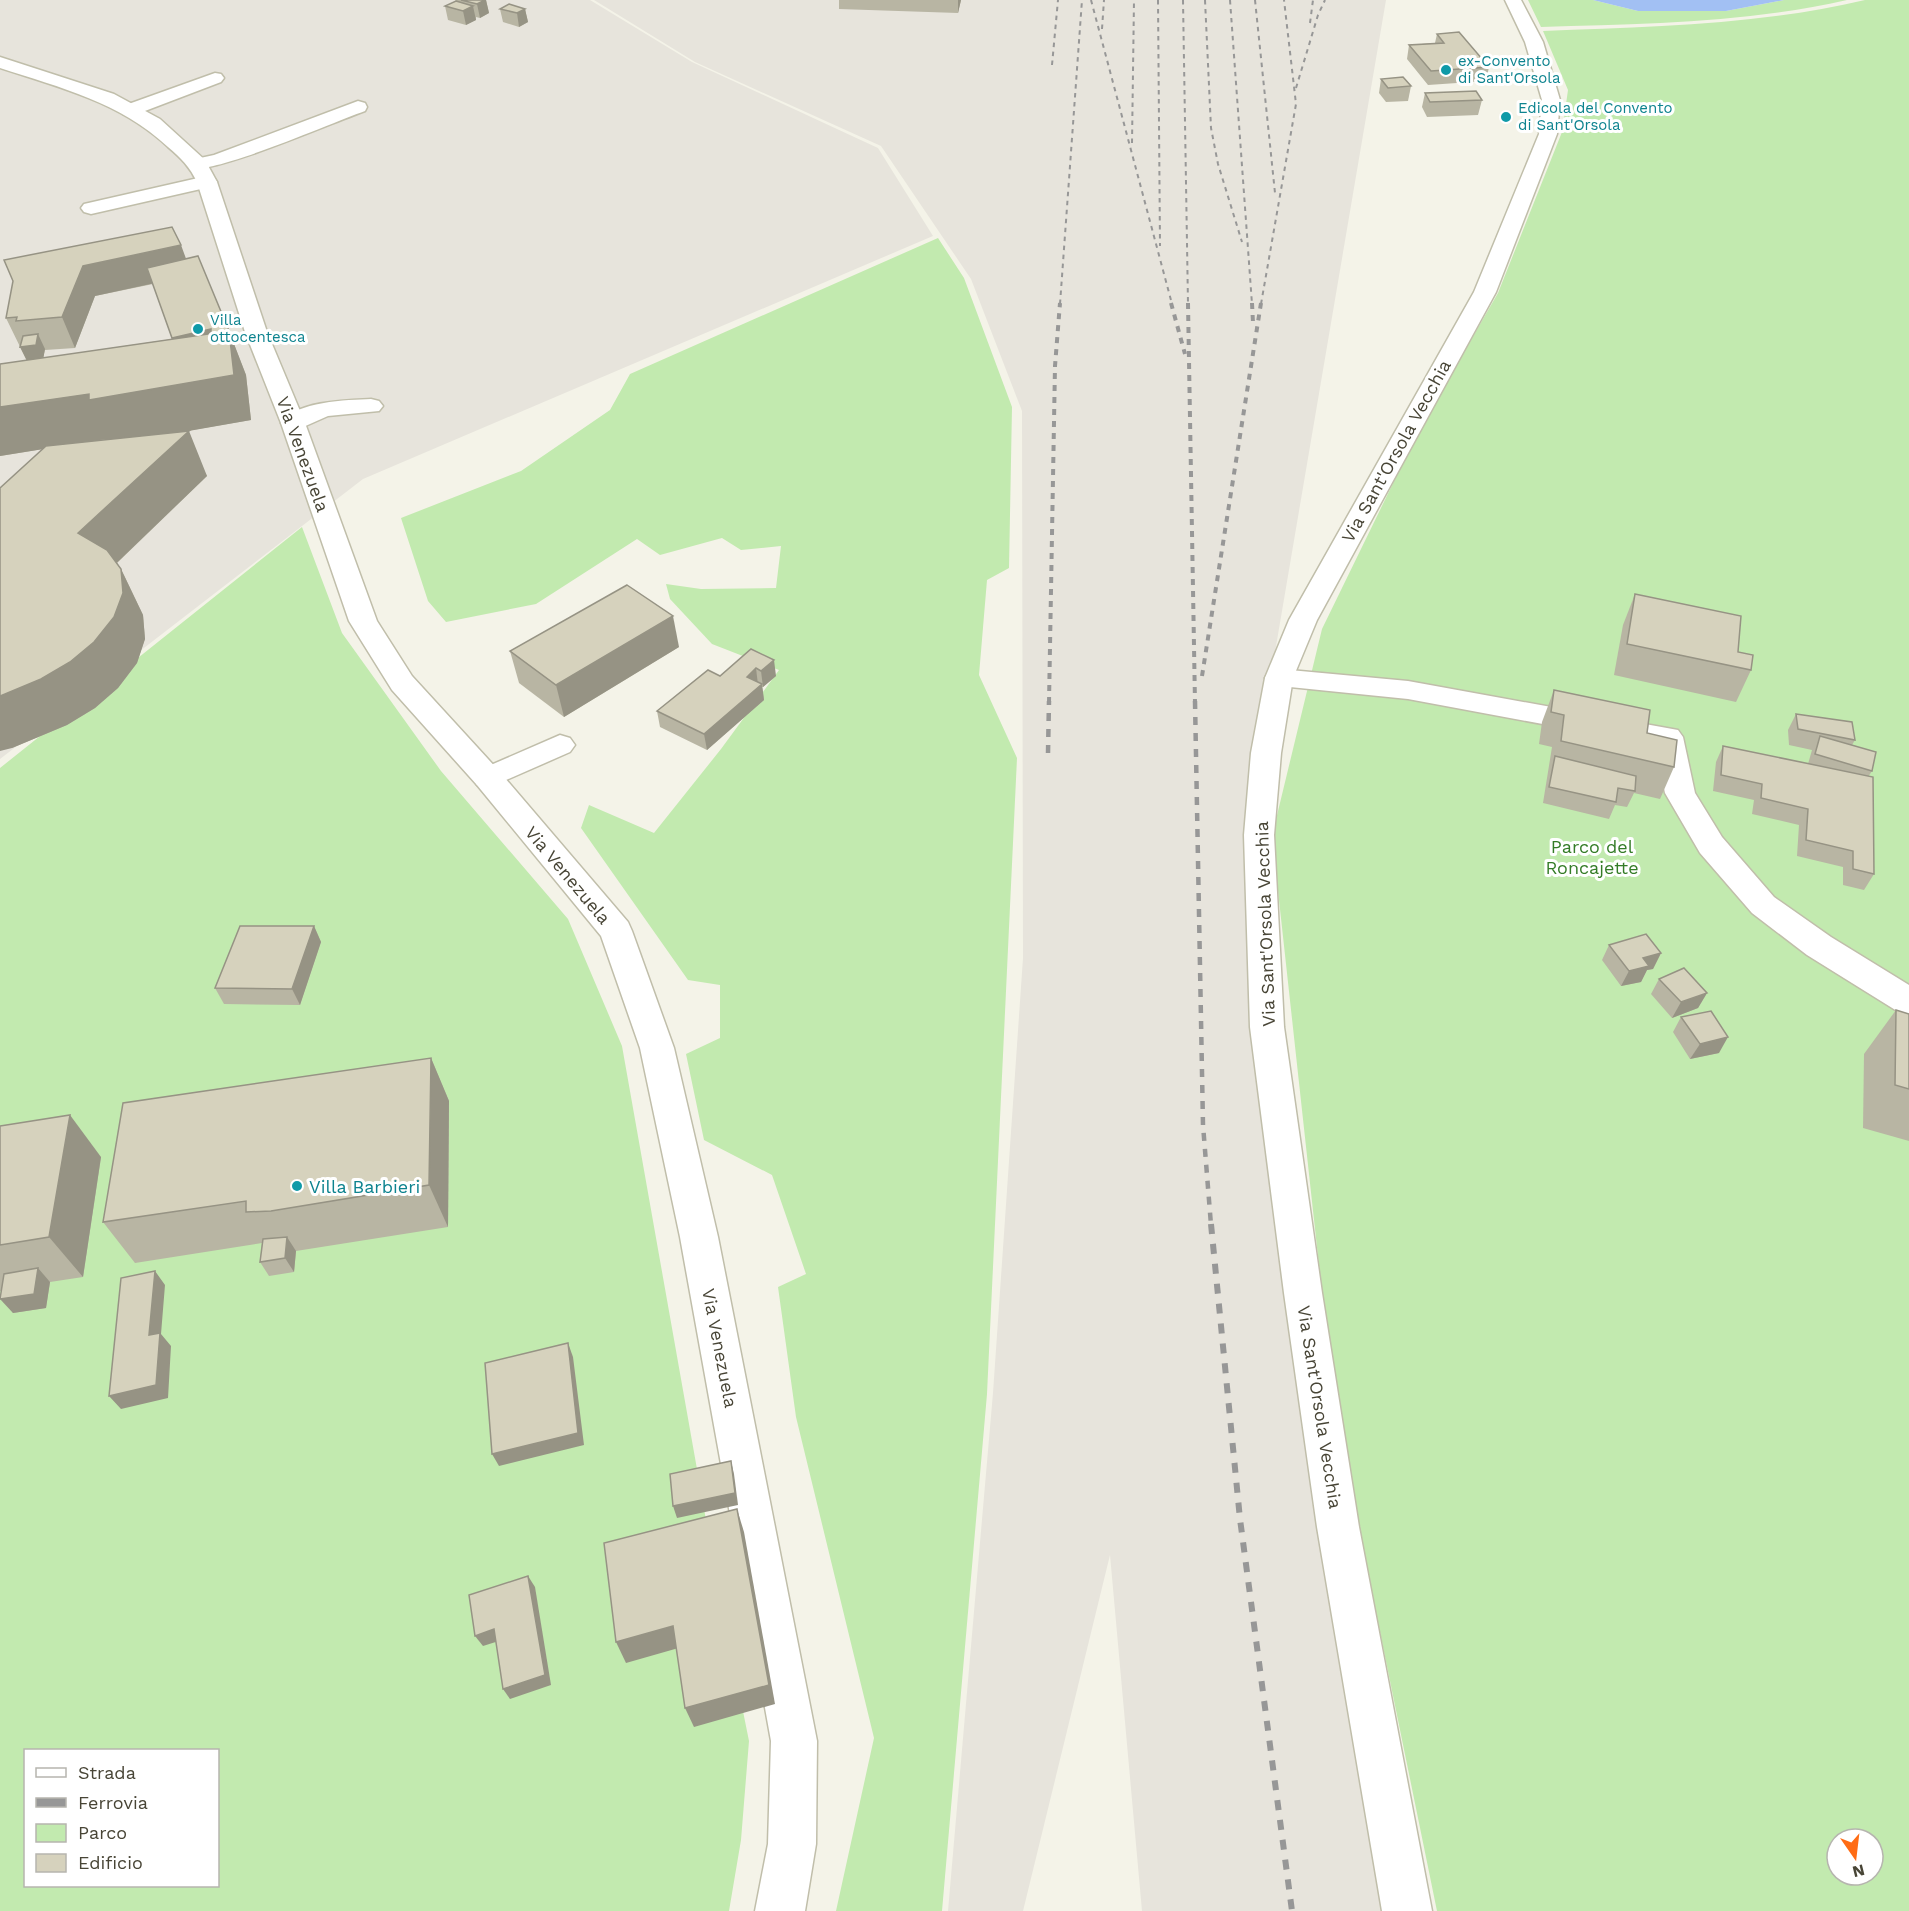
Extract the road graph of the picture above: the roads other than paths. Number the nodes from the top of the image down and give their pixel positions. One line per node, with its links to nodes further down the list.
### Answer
1 (1513, 0): 10 (street, Via Sant'Orsola Vecchia)
2 (0, 62): 5 (street)
3 (216, 78): 5 (street)
4 (358, 107): 6 (street)
5 (130, 110): 6 (street)
6 (203, 173): 7 (street); 9 (street, Via Venezuela)
7 (91, 208)
8 (371, 406): 9 (street)
9 (292, 423): 12 (street, Via Venezuela)
10 (1279, 678): 13 (street); 15 (street, Via Sant'Orsola Vecchia)
11 (560, 745): 12 (street)
12 (488, 778): 14 (street, Via Venezuela)
13 (1909, 1002)
14 (780, 1911)
15 (1407, 1911)

